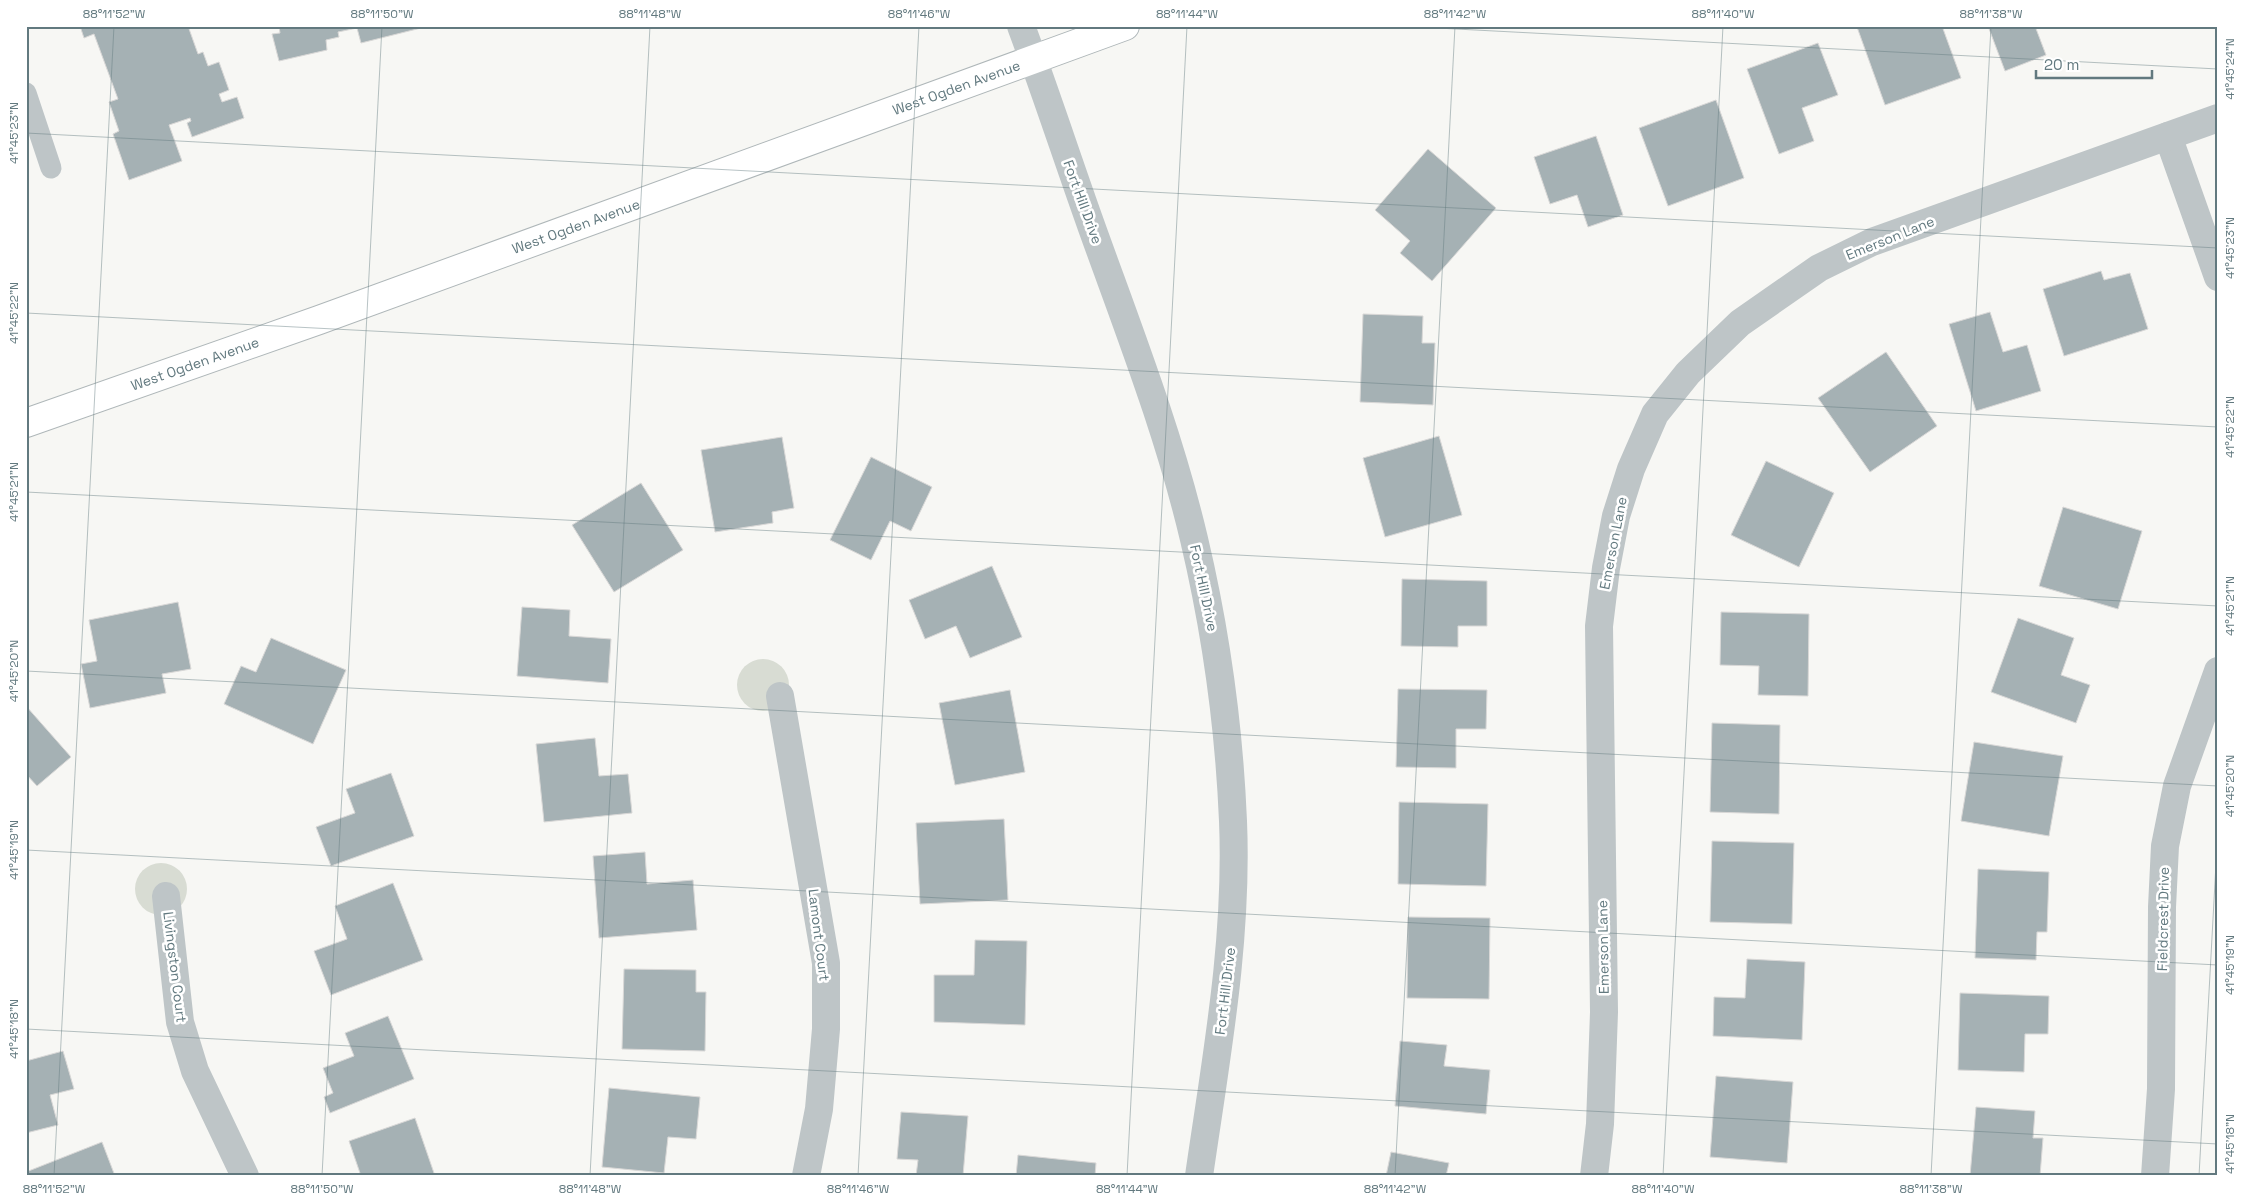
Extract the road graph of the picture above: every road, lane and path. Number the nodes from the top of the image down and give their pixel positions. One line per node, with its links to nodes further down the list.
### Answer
1 (1021, 26): 3 (street, Fort Hill Drive)
2 (1125, 26): 3 (main road, West Ogden Avenue)
3 (1033, 59): 9 (main road, West Ogden Avenue); 15 (street, Fort Hill Drive)
4 (26, 94): 7 (lane)
5 (2218, 118): 6 (street, Emerson Lane)
6 (2168, 136): 8 (street); 16 (street, Emerson Lane)
7 (51, 168)
8 (2218, 277)
9 (26, 423)
10 (2218, 671): 17 (street, Fieldcrest Drive)
11 (780, 696): 14 (street, Lamont Court)
12 (166, 896): 13 (street, Livingston Court)
13 (245, 1176)
14 (806, 1176)
15 (1199, 1176)
16 (1594, 1176)
17 (2156, 1176)

